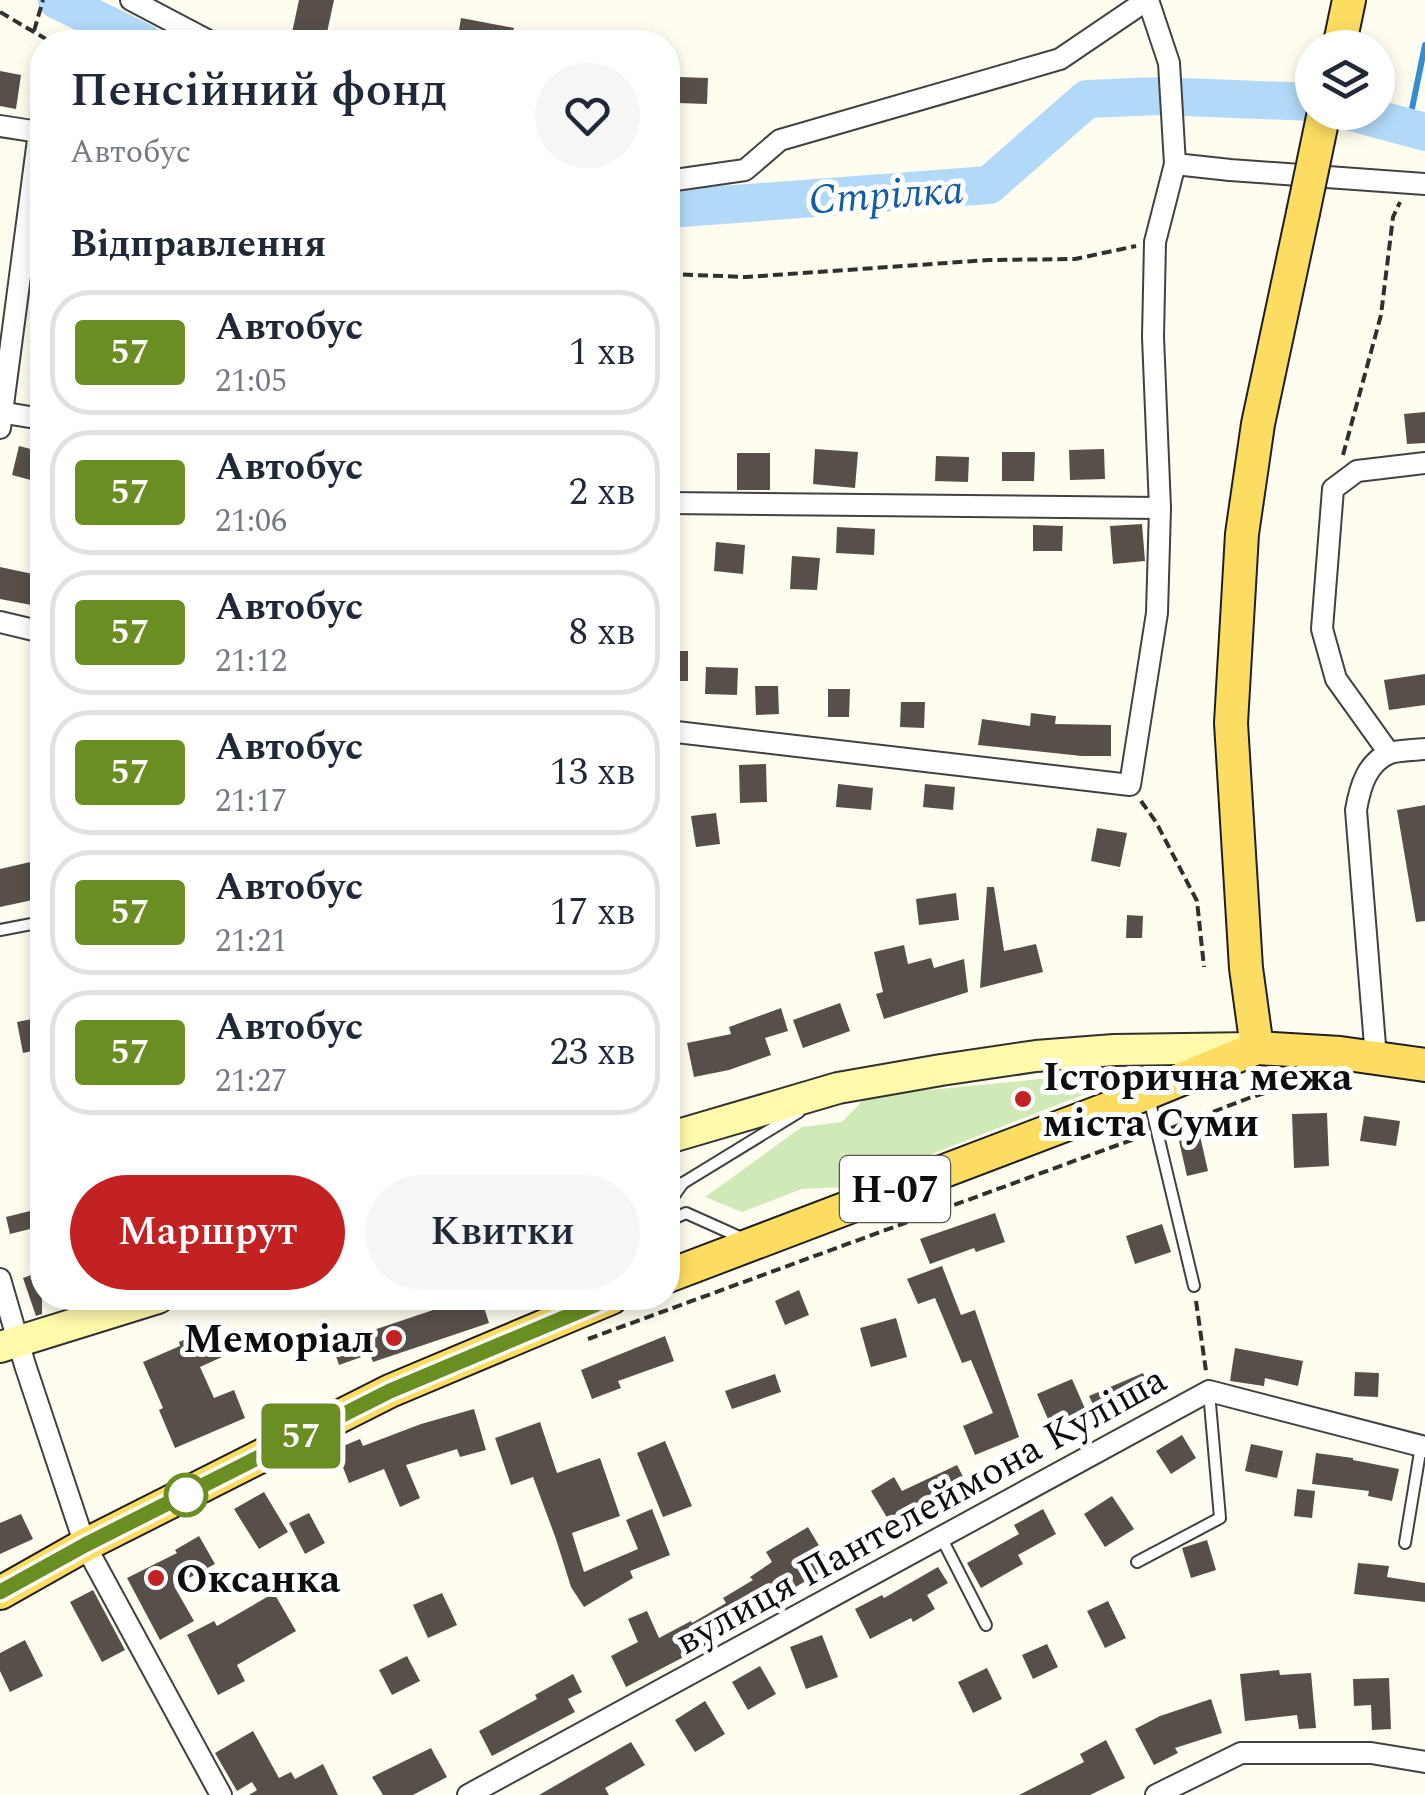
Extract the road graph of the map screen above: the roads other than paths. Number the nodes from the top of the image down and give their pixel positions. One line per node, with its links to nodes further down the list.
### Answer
1 (131, 0): 4 (street)
2 (1148, 0): 9 (street); 10 (street)
3 (1349, 0): 5 (main road)
4 (188, 30)
5 (1342, 30)
6 (0, 126): 7 (street)
7 (30, 127)
8 (1320, 130): 25 (main road, bridge)
9 (1175, 154): 11 (street); 17 (street)
10 (680, 179)
11 (1417, 184)
12 (30, 207): 13 (street)
13 (1, 418): 14 (street)
14 (30, 419)
15 (1425, 463): 22 (street)
16 (680, 503): 17 (street)
17 (1160, 508): 20 (street)
18 (0, 622): 19 (street)
19 (30, 629)
20 (680, 732)
21 (1425, 749): 22 (street)
22 (1389, 754): 27 (street)
23 (30, 924): 24 (lane)
24 (0, 930)
25 (1257, 1048): 26 (main road); 27 (main road, Н-07); 30 (main road, Н-07)
26 (1114, 1050): 29 (main road); 30 (main road)
27 (1376, 1058): 28 (main road, Н-07)
28 (1425, 1065)
29 (838, 1088): 31 (main road); 32 (lane)
30 (1136, 1098): 38 (main road, Н-07); 41 (lane)
31 (680, 1134)
32 (684, 1182): 33 (lane); 34 (lane)
33 (680, 1184)
34 (680, 1188)
35 (680, 1212): 36 (lane)
36 (686, 1214): 37 (lane); 38 (lane)
37 (680, 1216)
38 (754, 1243): 39 (main road, Н-07)
39 (680, 1271)
40 (0, 1279): 44 (street)
41 (1194, 1286)
42 (119, 1310): 44 (main road)
43 (575, 1318): 49 (main road)
44 (9, 1344): 49 (street)
45 (1209, 1391): 46 (street, вулиця Пантелеймона Куліша); 47 (street, вулиця Пантелеймона Куліша); 50 (lane)
46 (1423, 1447): 48 (lane)
47 (941, 1536): 52 (lane); 55 (street, вулиця Пантелеймона Куліша)
48 (1405, 1543)
49 (85, 1545): 51 (main road); 56 (street)
50 (1137, 1562)
51 (0, 1592)
52 (986, 1625)
53 (1425, 1762): 54 (street)
54 (1182, 1789): 58 (street)
55 (491, 1790): 57 (street, вулиця Пантелеймона Куліша)
56 (221, 1795)
57 (468, 1795)
58 (1156, 1795)

